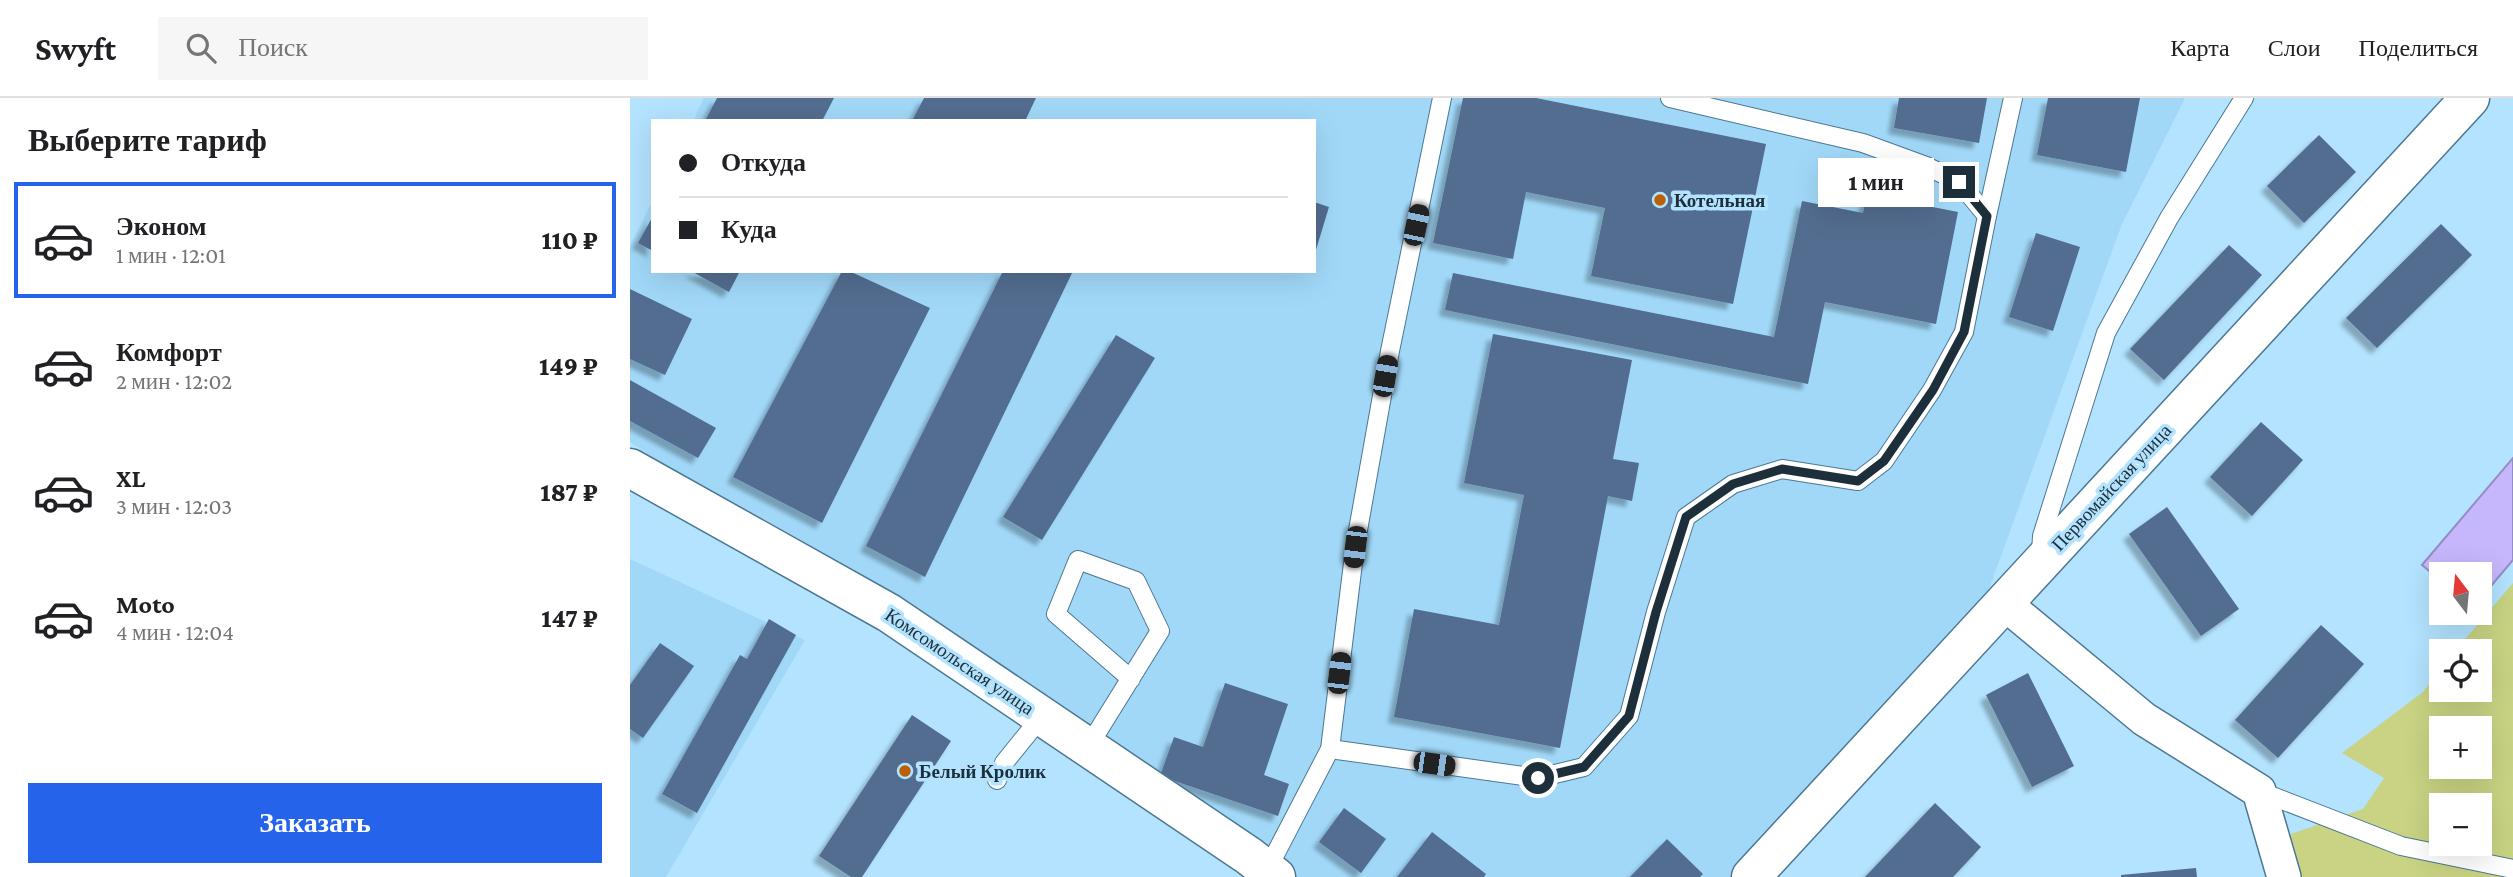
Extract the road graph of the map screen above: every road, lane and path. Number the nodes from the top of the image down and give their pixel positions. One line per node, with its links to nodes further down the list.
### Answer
1 (1442, 98): 13 (lane)
2 (1670, 98): 6 (lane)
3 (2013, 98): 6 (lane)
4 (2244, 98): 8 (lane)
5 (2470, 98): 8 (street, Первомайская улица)
6 (1987, 216): 13 (lane)
7 (630, 468): 11 (street, Комсомольская улица)
8 (2040, 564): 9 (street, Первомайская улица)
9 (2004, 603): 15 (street); 18 (street, Первомайская улица)
10 (1131, 679): 10 (lane); 12 (lane)
11 (1042, 716): 12 (street, Комсомольская улица); 14 (lane)
12 (1088, 747): 17 (street, Комсомольская улица)
13 (1330, 749): 17 (lane)
14 (997, 780)
15 (2259, 791): 16 (lane); 19 (street)
16 (2513, 869)
17 (1272, 874)
18 (1751, 877)
19 (2284, 877)

